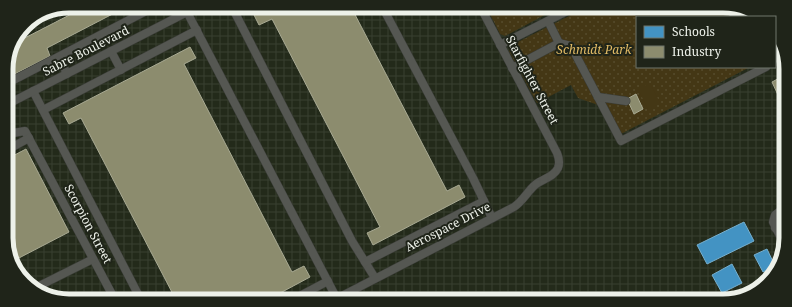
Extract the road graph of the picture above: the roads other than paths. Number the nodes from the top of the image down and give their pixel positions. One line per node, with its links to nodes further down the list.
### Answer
1 (142, 13): 13 (street)
2 (185, 13): 12 (street, Sabre Boulevard)
3 (188, 13): 9 (street)
4 (238, 13): 33 (street)
5 (386, 13): 28 (street)
6 (483, 13): 11 (street, Starfighter Street)
7 (563, 13): 8 (street)
8 (548, 21): 10 (street); 11 (street)
9 (197, 30): 16 (street); 35 (street)
10 (559, 44): 14 (street); 20 (street)
11 (500, 45): 14 (street, Starfighter Street)
12 (111, 51): 16 (street); 17 (street, Sabre Boulevard)
13 (59, 57): 17 (street); 18 (street)
14 (512, 68): 27 (street, Starfighter Street)
15 (764, 68): 20 (street)
16 (121, 70): 23 (street)
17 (67, 74): 19 (street, Sabre Boulevard)
18 (13, 80)
19 (33, 91): 21 (street, Sabre Boulevard); 23 (street)
20 (598, 97): 22 (street)
21 (13, 101)
22 (626, 101)
23 (43, 110): 38 (street)
24 (13, 133): 25 (street)
25 (30, 138): 26 (street); 32 (street, Scorpion Street)
26 (13, 147)
27 (559, 164): 30 (street, Aerospace Drive)
28 (484, 201): 30 (street); 33 (street)
29 (779, 211): 31 (street)
30 (492, 218): 34 (street, Aerospace Drive)
31 (779, 226)
32 (93, 259): 36 (street); 37 (street, Scorpion Street)
33 (365, 262): 34 (street)
34 (375, 278): 41 (street, Aerospace Drive)
35 (328, 281): 39 (street); 40 (street)
36 (39, 286)
37 (112, 294)
38 (138, 294)
39 (303, 294)
40 (334, 294)
41 (345, 294)

